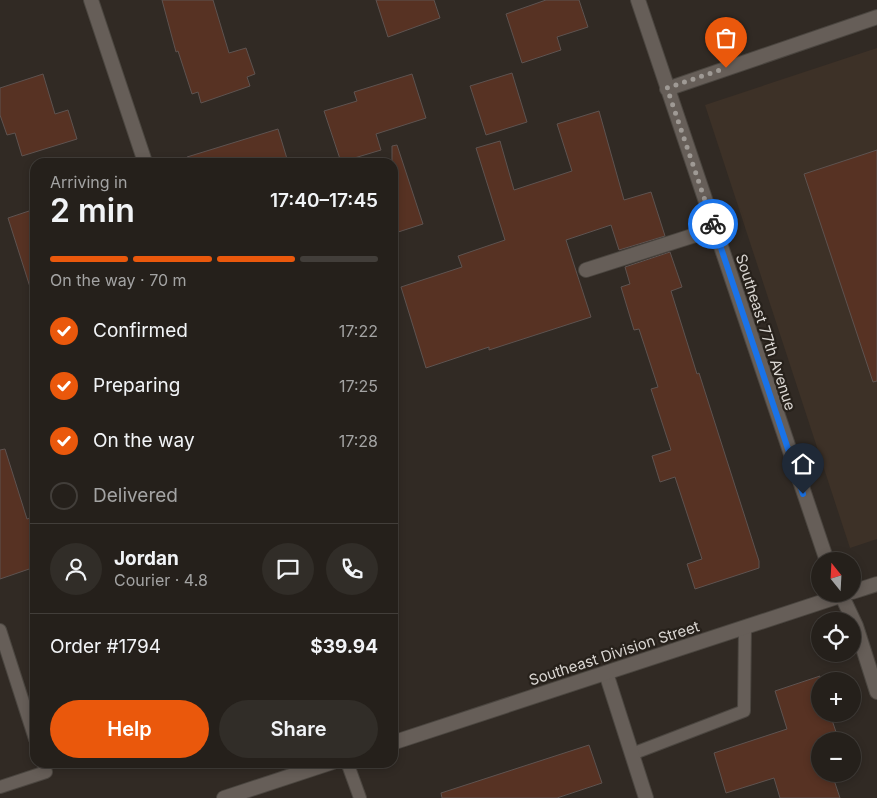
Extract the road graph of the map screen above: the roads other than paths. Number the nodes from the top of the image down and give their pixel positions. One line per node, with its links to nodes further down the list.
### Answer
1 (91, 0): 5 (street)
2 (638, 0): 4 (street, Southeast 77th Avenue)
3 (877, 17): 4 (street)
4 (667, 88): 6 (street, Southeast 77th Avenue)
5 (143, 158)
6 (714, 228): 7 (street); 8 (street, Southeast 77th Avenue)
7 (586, 270)
8 (824, 552)
9 (877, 584): 10 (street, Southeast Division Street)
10 (861, 589)
11 (821, 602): 13 (street, Southeast Division Street)
12 (848, 602): 16 (street)
13 (745, 627): 15 (street, Southeast Division Street); 19 (lane)
14 (0, 630): 17 (lane)
15 (606, 673): 18 (street, Southeast Division Street); 19 (street)
16 (877, 692)
17 (30, 723)
18 (398, 741)
19 (632, 754): 26 (street)
20 (45, 768): 23 (lane)
21 (315, 768): 24 (street)
22 (349, 768): 25 (lane)
23 (0, 787)
24 (224, 798)
25 (360, 798)
26 (646, 798)

